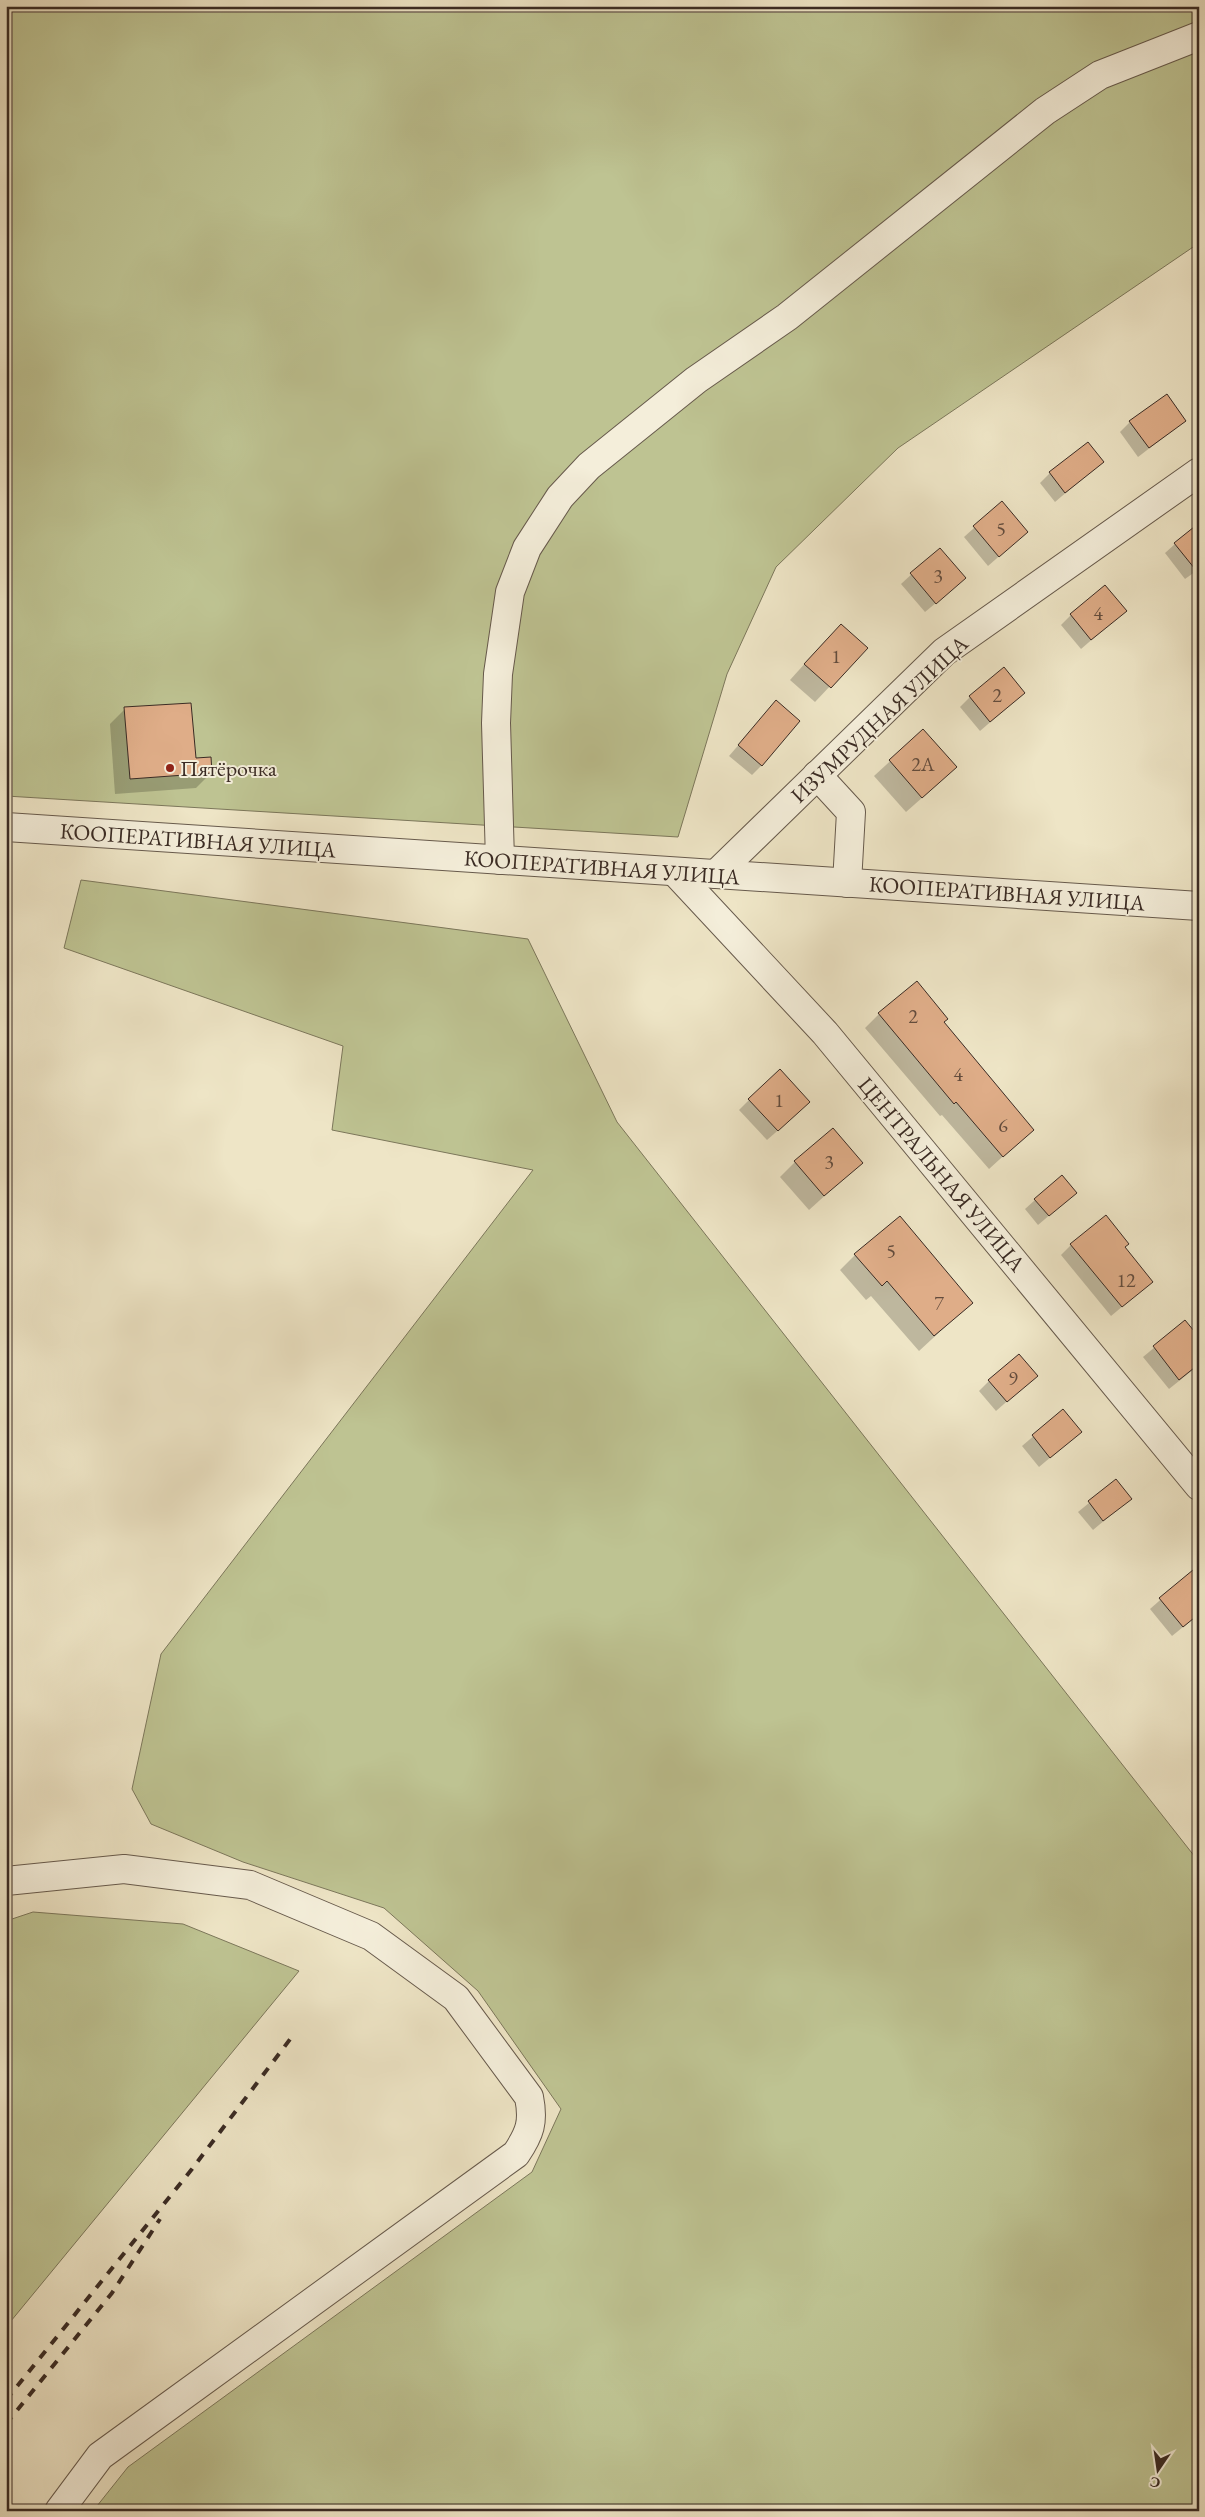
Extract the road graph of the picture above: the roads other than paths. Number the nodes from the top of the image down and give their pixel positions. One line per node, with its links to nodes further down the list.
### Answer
1 (1199, 36): 5 (street)
2 (1199, 472): 3 (street, ИЗУМРУДНАЯ УЛИЦА)
3 (817, 775): 7 (street, ИЗУМРУДНАЯ УЛИЦА); 8 (street)
4 (6, 827): 5 (street, КООПЕРАТИВНАЯ УЛИЦА)
5 (500, 860): 6 (street, КООПЕРАТИВНАЯ УЛИЦА)
6 (675, 872): 7 (street, КООПЕРАТИВНАЯ УЛИЦА); 10 (street, ЦЕНТРАЛЬНАЯ УЛИЦА)
7 (716, 874): 8 (street, КООПЕРАТИВНАЯ УЛИЦА)
8 (848, 883): 9 (street, КООПЕРАТИВНАЯ УЛИЦА)
9 (1199, 906)
10 (1199, 1486)
11 (6, 1881): 12 (street)
12 (59, 2511)

